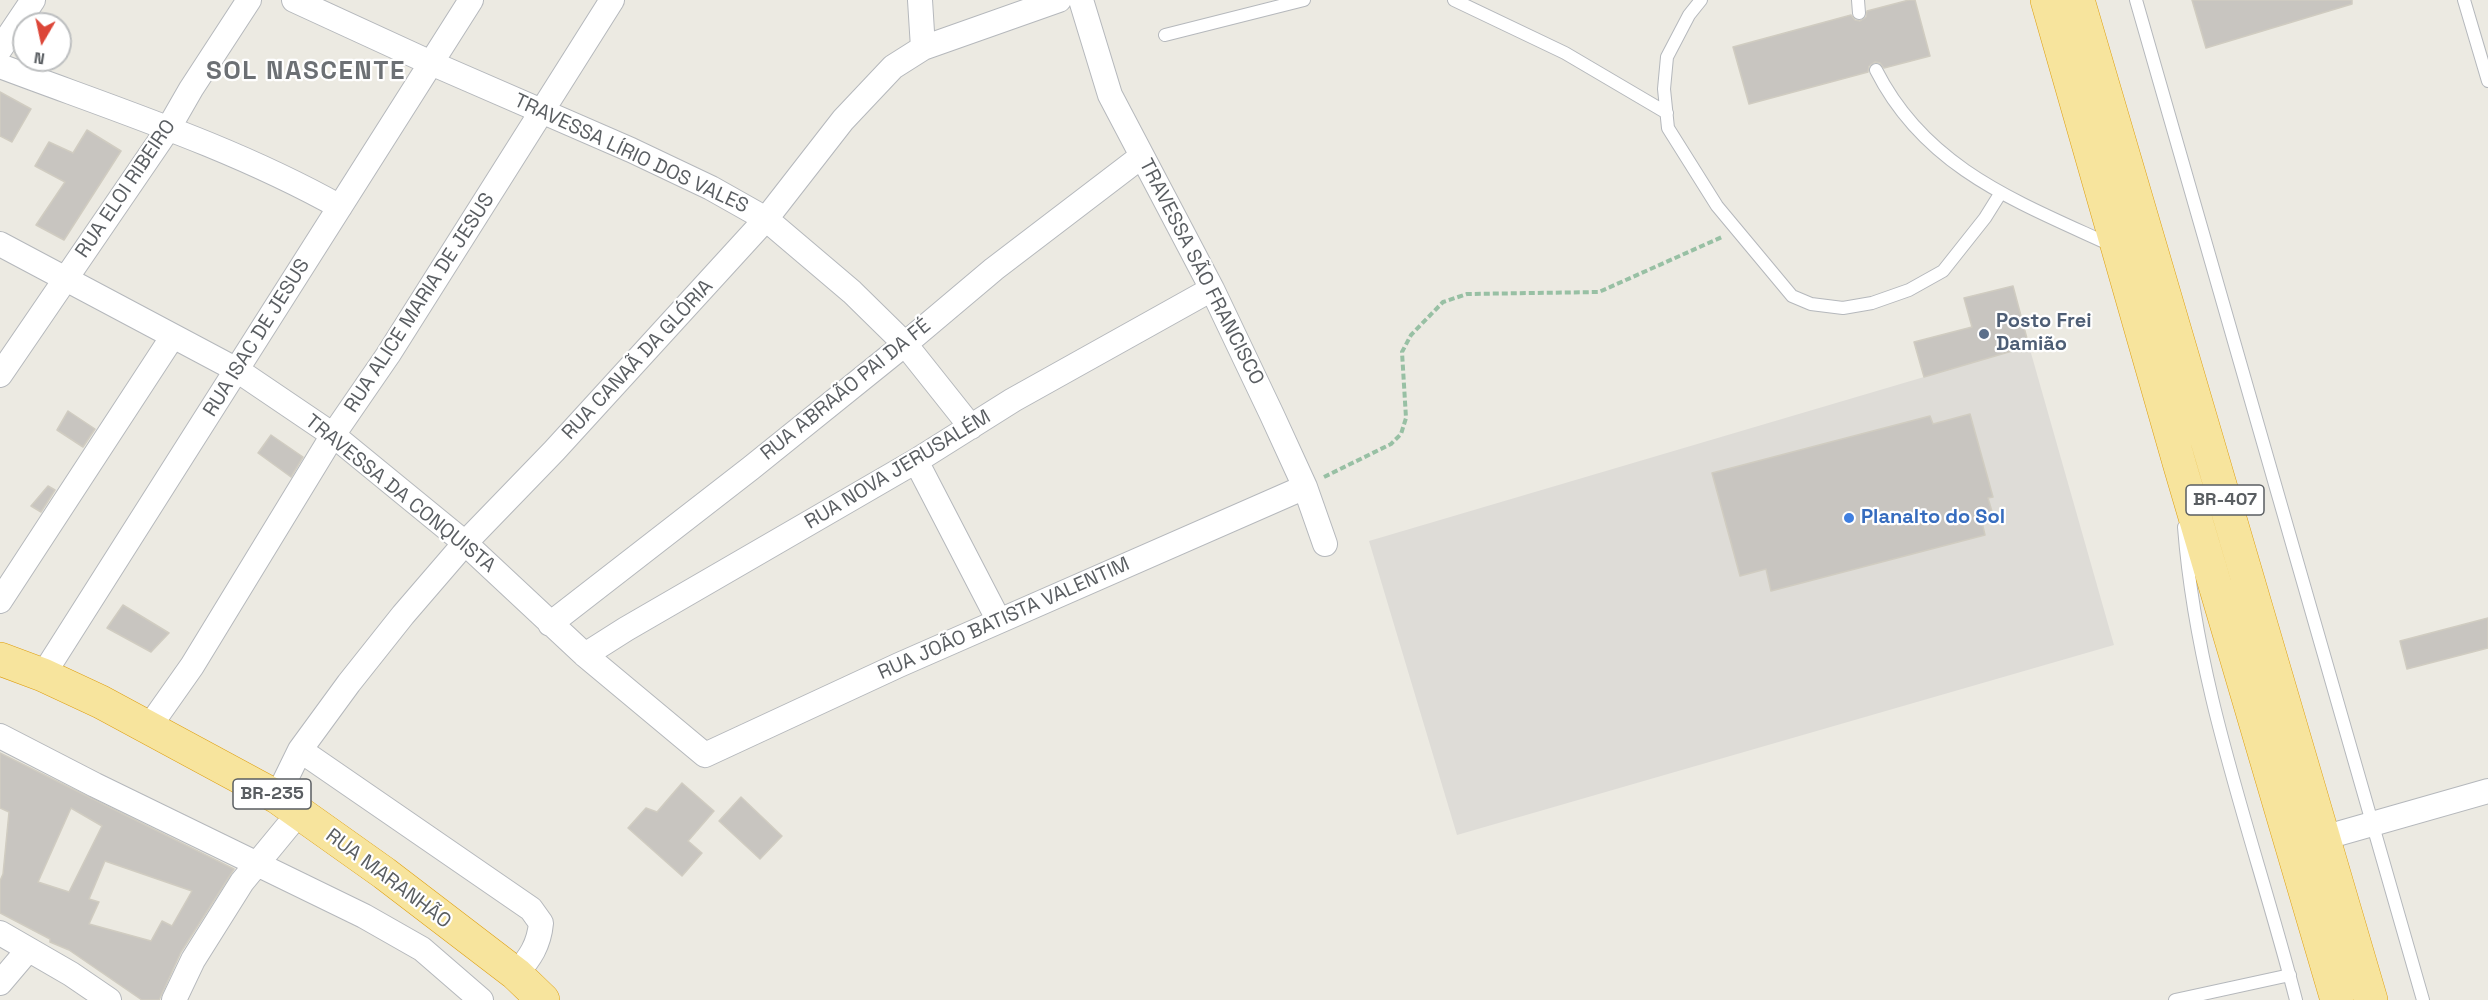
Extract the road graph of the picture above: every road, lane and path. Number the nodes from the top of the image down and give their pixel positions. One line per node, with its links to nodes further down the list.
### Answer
1 (33, 0): 20 (street)
2 (249, 0): 27 (street, RUA ELOI RIBEIRO)
3 (294, 0): 21 (street, TRAVESSA LÍRIO DOS VALES)
4 (471, 0): 21 (street, RUA ISAC DE JESUS)
5 (612, 0): 25 (street, RUA ALICE MARIA DE JESUS)
6 (920, 0): 19 (street)
7 (1059, 0): 19 (street, RUA CANAÃ DA GLÓRIA)
8 (1081, 0): 28 (street, TRAVESSA SÃO FRANCISCO)
9 (1304, 0): 18 (lane)
10 (1454, 0): 26 (lane)
11 (1701, 0): 26 (lane)
12 (1858, 0): 17 (lane)
13 (2047, 0): 34 (highway, BR-407)
14 (2079, 0): 61 (highway, BR-407)
15 (2136, 0): 60 (lane)
16 (2464, 0): 24 (lane)
17 (1859, 13)
18 (1165, 35)
19 (923, 48): 31 (street, RUA CANAÃ DA GLÓRIA)
20 (0, 49)
21 (431, 63): 25 (street, TRAVESSA LÍRIO DOS VALES); 30 (street, RUA ISAC DE JESUS)
22 (0, 66): 27 (street)
23 (1876, 70): 29 (lane)
24 (2488, 81)
25 (542, 111): 31 (street, TRAVESSA LÍRIO DOS VALES); 42 (street, RUA ALICE MARIA DE JESUS)
26 (1667, 113): 32 (lane)
27 (168, 129): 30 (street); 35 (street, RUA ELOI RIBEIRO)
28 (1142, 156): 36 (street, TRAVESSA SÃO FRANCISCO); 38 (street, RUA ABRAÃO PAI DA FÉ)
29 (2000, 194): 32 (lane); 34 (lane)
30 (340, 207): 39 (street, RUA ISAC DE JESUS)
31 (766, 219): 38 (street, TRAVESSA LÍRIO DOS VALES); 46 (street, RUA CANAÃ DA GLÓRIA)
32 (1736, 230): 45 (path)
33 (0, 244): 35 (street, TRAVESSA DA CONQUISTA)
34 (2118, 248): 44 (highway, BR-407)
35 (64, 279): 37 (street, TRAVESSA DA CONQUISTA); 40 (street, RUA ELOI RIBEIRO)
36 (1212, 289): 41 (street, RUA NOVA JERUSALÉM); 45 (street, TRAVESSA SÃO FRANCISCO)
37 (172, 336): 39 (street, TRAVESSA DA CONQUISTA); 48 (street)
38 (905, 344): 41 (street, TRAVESSA LÍRIO DOS VALES); 50 (street, RUA ABRAÃO PAI DA FÉ)
39 (237, 370): 42 (street, TRAVESSA DA CONQUISTA); 53 (street, RUA ISAC DE JESUS)
40 (0, 375)
41 (971, 427): 43 (street, RUA NOVA JERUSALÉM)
42 (333, 435): 46 (street, TRAVESSA DA CONQUISTA); 54 (street, RUA ALICE MARIA DE JESUS)
43 (916, 461): 49 (street); 51 (street, RUA NOVA JERUSALÉM)
44 (2180, 466): 65 (lane); 73 (highway, BR-407)
45 (1305, 487): 47 (street, TRAVESSA SÃO FRANCISCO); 49 (street, RUA JOÃO BATISTA VALENTIM)
46 (465, 543): 50 (street, TRAVESSA DA CONQUISTA); 56 (street, RUA CANAÃ DA GLÓRIA)
47 (1324, 544)
48 (0, 602)
49 (999, 621): 57 (street, RUA JOÃO BATISTA VALENTIM)
50 (550, 624): 51 (street, TRAVESSA DA CONQUISTA)
51 (585, 655): 57 (street, TRAVESSA DA CONQUISTA)
52 (0, 659): 53 (highway, RUA MARANHÃO / BR-235)
53 (43, 675): 54 (highway, RUA MARANHÃO / BR-235)
54 (149, 727): 59 (highway, RUA MARANHÃO / BR-235)
55 (0, 736): 62 (street)
56 (300, 750): 59 (street, RUA CANAÃ DA GLÓRIA); 67 (street)
57 (705, 755)
58 (2488, 791): 60 (street)
59 (288, 805): 62 (street, RUA CANAÃ DA GLÓRIA); 67 (highway, RUA MARANHÃO / BR-235)
60 (2374, 823): 61 (street); 75 (lane)
61 (2323, 838): 74 (highway, BR-407)
62 (257, 864): 69 (street, RUA CANAÃ DA GLÓRIA); 70 (street)
63 (0, 933): 64 (street)
64 (28, 950): 66 (street); 68 (street)
65 (2290, 975): 71 (lane); 72 (lane)
66 (0, 983)
67 (528, 991)
68 (109, 1000)
69 (174, 1000)
70 (481, 1000)
71 (2175, 1000)
72 (2296, 1000)
73 (2337, 1000)
74 (2371, 1000)
75 (2423, 1000)

